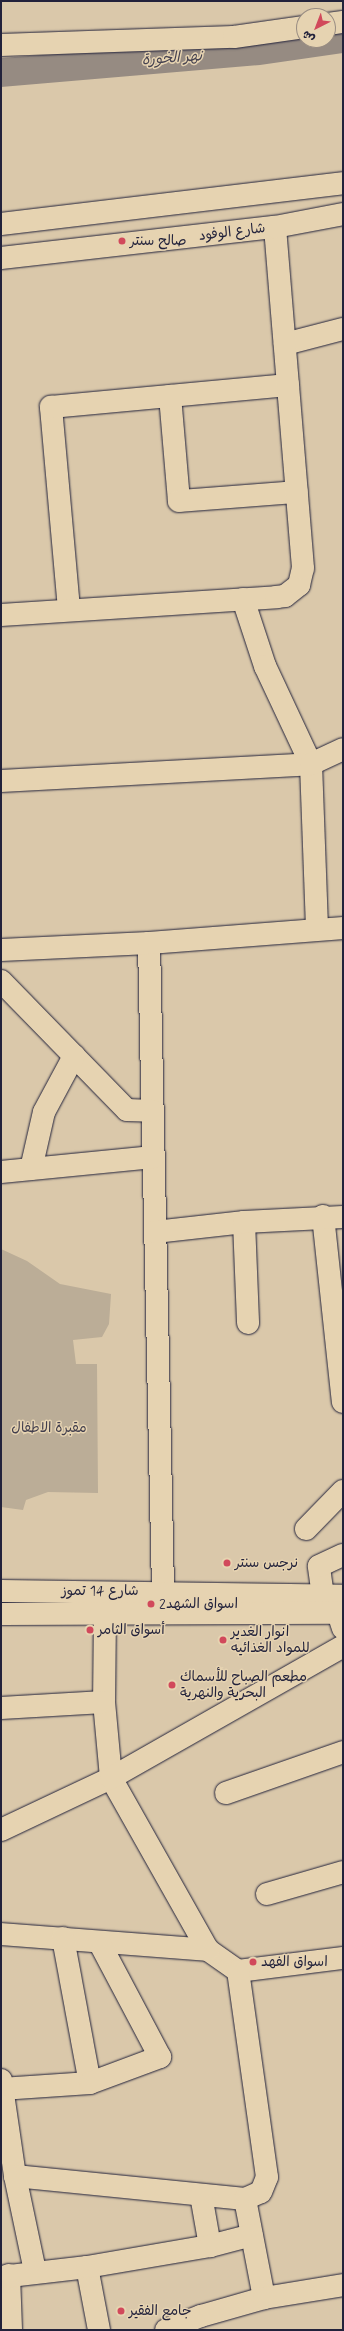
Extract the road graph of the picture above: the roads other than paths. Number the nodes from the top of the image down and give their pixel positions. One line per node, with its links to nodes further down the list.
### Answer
1 (296, 28): 2 (street)
2 (1, 45)
3 (343, 183): 5 (street)
4 (343, 215): 6 (street, شارع الوفود)
5 (1, 224)
6 (275, 227): 7 (street, شارع الوفود); 9 (street)
7 (1, 258)
8 (343, 329): 9 (street)
9 (284, 344): 10 (street)
10 (288, 385): 11 (street); 12 (street)
11 (170, 396): 12 (street); 14 (street)
12 (297, 492): 13 (street)
13 (243, 599): 14 (street); 17 (street)
14 (69, 609): 15 (street)
15 (1, 615)
16 (343, 749): 17 (street)
17 (312, 764): 18 (street); 20 (street)
18 (1, 781)
19 (343, 928): 20 (street)
20 (317, 929): 21 (street)
21 (149, 943): 22 (street); 25 (street)
22 (1, 950)
23 (1, 981): 24 (street)
24 (74, 1056): 25 (street); 27 (street)
25 (152, 1111): 26 (street)
26 (153, 1157): 27 (street); 31 (street)
27 (31, 1169): 28 (street)
28 (1, 1172)
29 (333, 1217): 30 (street); 33 (street)
30 (244, 1222): 31 (street); 32 (street)
31 (155, 1232): 38 (street)
32 (248, 1323)
33 (343, 1402)
34 (343, 1491): 35 (street)
35 (306, 1529)
36 (343, 1555): 39 (street)
37 (1, 1591): 38 (street, شارع 14 تموز)
38 (163, 1591): 39 (street, شارع 14 تموز)
39 (338, 1609): 40 (street, شارع 14 تموز)
40 (105, 1612): 41 (street, شارع 14 تموز); 43 (street)
41 (1, 1614)
42 (343, 1646): 46 (street)
43 (104, 1702): 44 (street); 46 (street)
44 (1, 1708)
45 (343, 1752): 47 (street)
46 (111, 1778): 48 (street); 54 (street)
47 (226, 1793)
48 (1, 1830)
49 (343, 1872): 50 (street)
50 (266, 1894)
51 (1, 1934): 52 (street)
52 (63, 1938): 53 (street); 57 (street)
53 (100, 1942): 54 (street); 57 (street)
54 (208, 1950): 56 (street)
55 (343, 1958): 56 (street)
56 (238, 1971): 61 (street)
57 (90, 2083): 58 (street)
58 (2, 2086): 59 (street)
59 (15, 2176): 60 (street); 65 (street)
60 (201, 2195): 61 (street); 63 (street)
61 (245, 2199): 62 (street)
62 (252, 2235): 63 (street); 68 (street)
63 (210, 2246): 64 (street)
64 (87, 2267): 65 (street); 70 (street)
65 (35, 2271): 66 (street)
66 (5, 2276): 69 (street)
67 (343, 2285): 68 (street)
68 (264, 2298): 71 (street)
69 (11, 2330)
70 (99, 2330)
71 (166, 2330)

